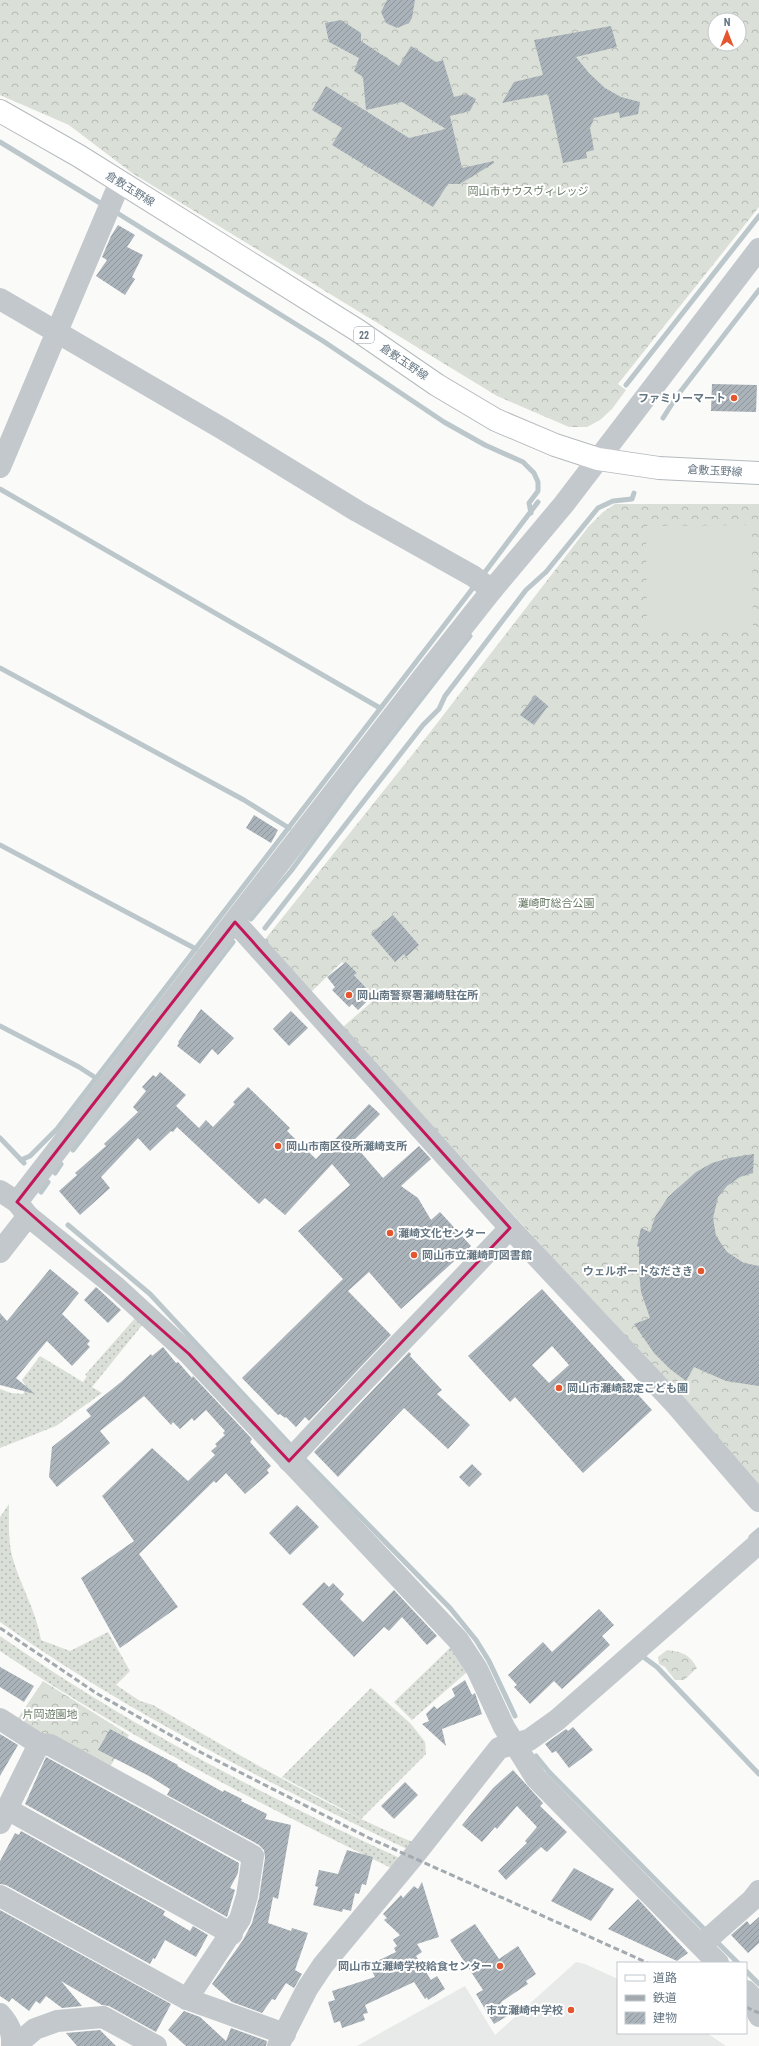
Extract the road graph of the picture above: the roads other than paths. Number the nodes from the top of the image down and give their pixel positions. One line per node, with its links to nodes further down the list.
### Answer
1 (0, 111): 2 (main road, 倉敷玉野線 / 22)
2 (113, 198): 5 (street); 6 (main road, 倉敷玉野線 / 22)
3 (759, 249): 6 (street)
4 (0, 299): 5 (street)
5 (57, 332): 7 (street); 9 (street)
6 (598, 459): 8 (main road, 倉敷玉野線 / 22); 9 (street)
7 (0, 467)
8 (759, 473)
9 (484, 584): 10 (street)
10 (235, 922): 11 (street); 12 (street)
11 (15, 1203): 13 (street); 14 (street)
12 (510, 1228): 14 (street); 15 (street)
13 (0, 1252)
14 (295, 1455): 18 (street)
15 (759, 1501)
16 (759, 1543): 18 (street)
17 (0, 1719): 19 (street)
18 (514, 1743): 24 (street); 30 (street)
19 (39, 1744): 20 (street); 23 (street)
20 (3, 1814): 23 (street)
21 (759, 1891): 24 (street)
22 (0, 1896): 27 (street)
23 (232, 1934): 27 (street)
24 (707, 1940): 25 (street)
25 (718, 1962)
26 (747, 1992): 29 (street)
27 (186, 1999): 30 (street)
28 (0, 2014): 31 (street)
29 (759, 2016)
30 (281, 2040)
31 (13, 2046): 32 (street)
32 (156, 2046)

